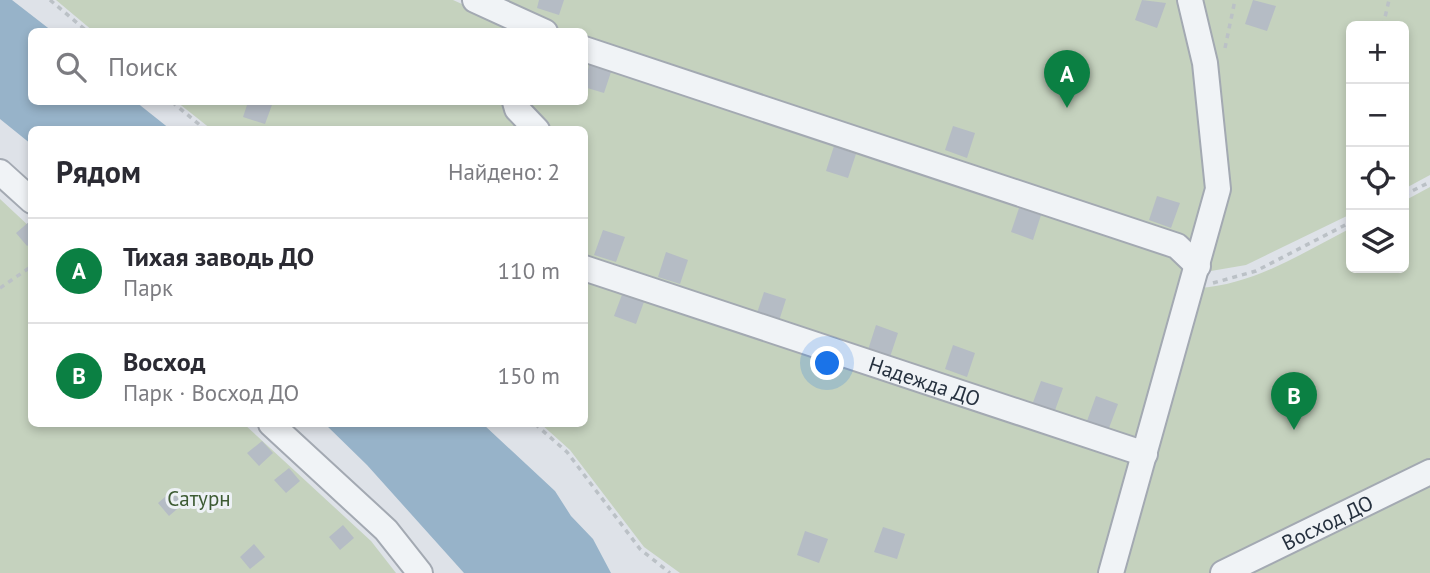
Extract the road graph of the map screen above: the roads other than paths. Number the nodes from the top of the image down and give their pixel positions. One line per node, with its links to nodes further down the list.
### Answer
1 (475, 0): 3 (street)
2 (1190, 0): 10 (street)
3 (530, 28)
4 (588, 50): 10 (street)
5 (516, 105): 6 (street)
6 (533, 126)
7 (0, 172): 8 (street)
8 (28, 197)
9 (588, 269): 12 (street, Надежда ДО)
10 (1196, 275): 12 (street)
11 (274, 427): 14 (street)
12 (1145, 454): 15 (street)
13 (1430, 472): 16 (street, Восход ДО)
14 (420, 573)
15 (1111, 573)
16 (1223, 573)

